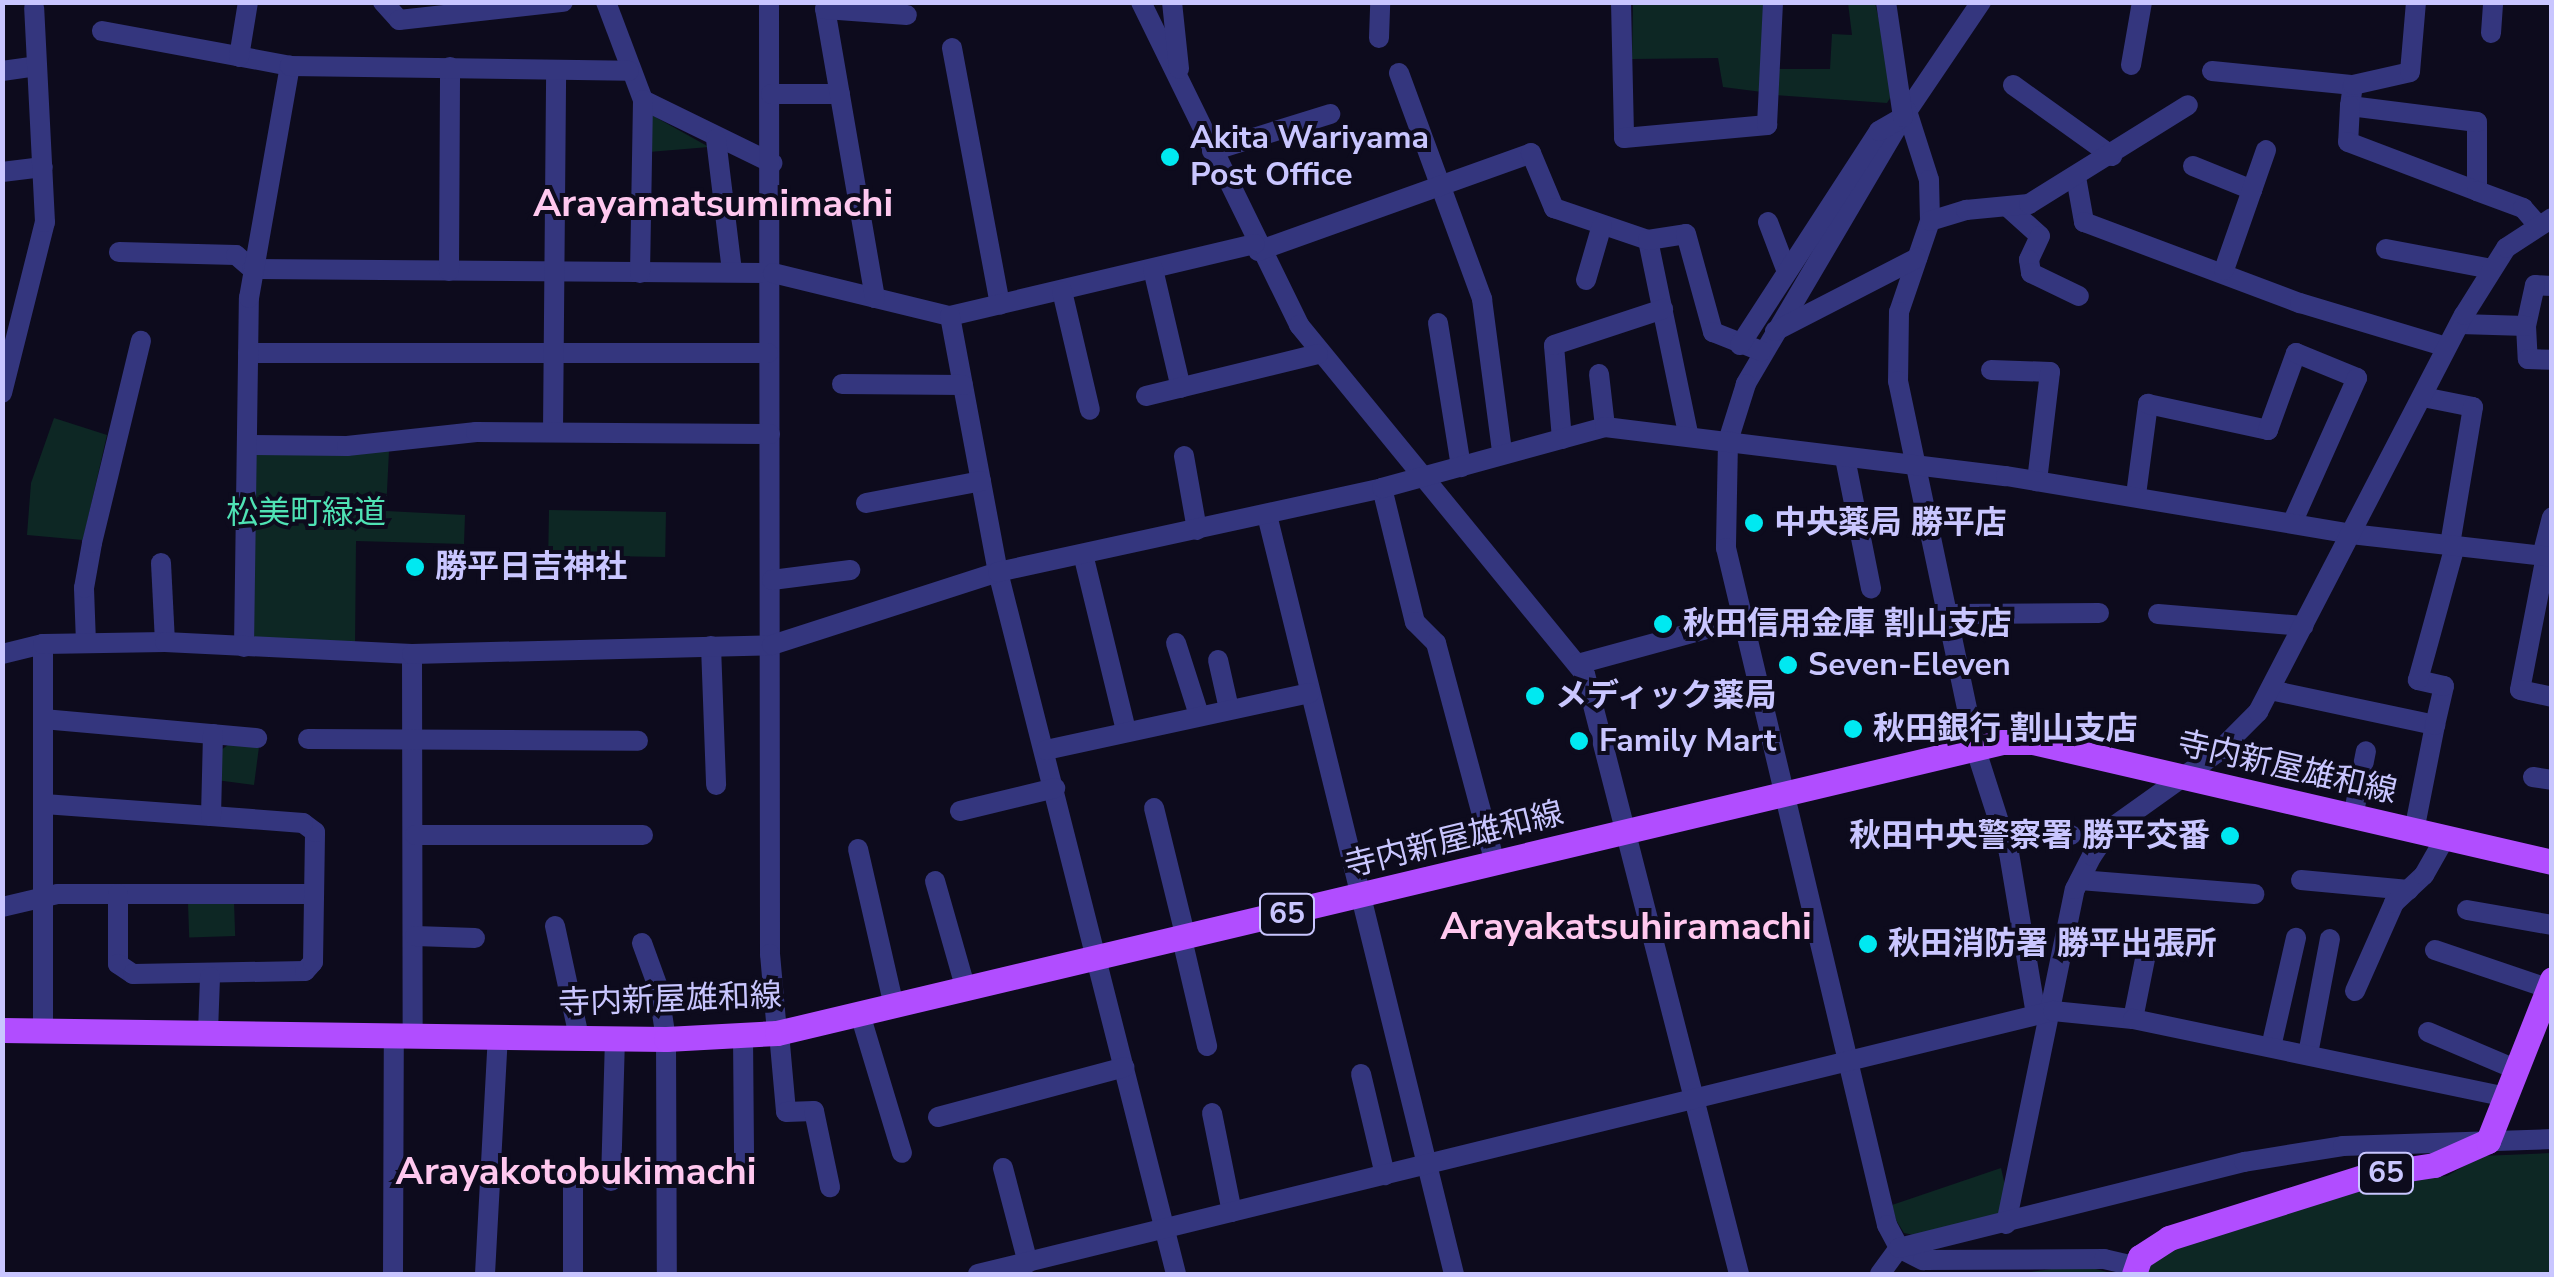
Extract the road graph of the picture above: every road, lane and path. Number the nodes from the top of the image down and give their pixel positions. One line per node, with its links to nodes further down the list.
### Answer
1 (248, 2): 23 (street)
2 (383, 2): 16 (street)
3 (563, 2): 16 (street)
4 (606, 2): 30 (street)
5 (768, 2): 35 (street)
6 (1140, 2): 33 (street)
7 (1172, 2): 33 (street)
8 (1380, 2): 21 (street)
9 (1621, 2): 10 (street)
10 (1774, 2)
11 (1886, 2): 41 (street)
12 (1981, 2): 41 (street)
13 (2142, 2): 24 (street)
14 (2416, 2): 37 (street)
15 (2493, 2): 20 (street)
16 (510, 6)
17 (34, 8): 25 (street)
18 (907, 15): 36 (street)
19 (102, 31): 23 (street)
20 (2491, 33)
21 (1379, 38)
22 (952, 48): 79 (street)
23 (238, 57): 26 (street)
24 (2131, 64)
25 (38, 66): 29 (street); 48 (street)
26 (290, 66): 27 (street); 66 (street)
27 (450, 67): 28 (street); 68 (street)
28 (556, 70): 30 (street); 70 (street)
29 (2, 71)
30 (629, 71): 38 (street)
31 (2212, 71): 37 (street)
32 (1400, 73): 51 (street)
33 (1180, 80): 44 (street)
34 (2013, 85): 45 (street)
35 (771, 94): 36 (street); 46 (street)
36 (840, 94): 78 (street)
37 (2352, 95): 53 (street); 53 (street)
38 (643, 100): 42 (street); 71 (street)
39 (2188, 105): 45 (street)
40 (1330, 114): 44 (street)
41 (1905, 114): 57 (street); 72 (street); 85 (street)
42 (716, 139): 46 (street); 69 (street)
43 (2266, 150): 52 (street)
44 (1212, 151): 60 (street)
45 (2112, 156): 50 (street)
46 (772, 163): 73 (street)
47 (2193, 166): 52 (street)
48 (43, 167): 49 (street); 100 (street)
49 (2, 172)
50 (2076, 177): 54 (street); 67 (street)
51 (1442, 185): 58 (street); 60 (street); 111 (street)
52 (2252, 190): 67 (street)
53 (2477, 191): 55 (street)
54 (2010, 209): 57 (street); 77 (street)
55 (2544, 220): 65 (street)
56 (1768, 222): 72 (street)
57 (1930, 222): 63 (street)
58 (1602, 225): 59 (street); 74 (street)
59 (1648, 240): 80 (street); 87 (street)
60 (1257, 248): 64 (street); 93 (street)
61 (2386, 249): 65 (street)
62 (119, 252): 66 (street)
63 (1917, 258): 85 (street); 115 (street)
64 (1153, 269): 76 (street); 99 (street)
65 (2492, 269): 83 (street)
66 (252, 270): 68 (street); 90 (street)
67 (2224, 270): 88 (street)
68 (449, 271): 70 (street)
69 (732, 271): 71 (street); 73 (street)
70 (554, 272): 71 (street); 91 (street)
71 (640, 272)
72 (1787, 272): 87 (street)
73 (773, 273): 78 (street); 92 (street)
74 (1586, 280)
75 (2552, 286): 84 (street)
76 (1062, 290): 79 (street); 103 (street)
77 (2079, 296)
78 (875, 298): 81 (street)
79 (1000, 305): 81 (street)
80 (1663, 309): 107 (street); 108 (street)
81 (950, 316): 98 (street)
82 (1438, 323): 114 (street)
83 (2460, 324): 84 (street); 88 (street)
84 (2526, 326): 94 (street)
85 (1773, 332): 89 (street)
86 (141, 341): 143 (street)
87 (1740, 344): 89 (street)
88 (2447, 347): 102 (street)
89 (1762, 351): 109 (street)
90 (248, 353): 91 (street); 110 (street)
91 (553, 353): 92 (street); 105 (street)
92 (768, 353): 106 (street)
93 (1318, 354): 99 (street); 116 (street)
94 (2552, 360)
95 (1991, 370): 118 (street)
96 (1599, 374): 104 (street)
97 (842, 384): 98 (street)
98 (963, 384): 117 (street)
99 (1181, 388): 101 (street)
100 (2, 394)
101 (1146, 396)
102 (2424, 397): 126 (street); 127 (street)
103 (1090, 410)
104 (1605, 428): 107 (street); 108 (street)
105 (553, 431): 106 (street); 110 (street)
106 (770, 434): 133 (street)
107 (1688, 434): 109 (street)
108 (1562, 439): 114 (street)
109 (1728, 441): 113 (street); 138 (street)
110 (248, 445): 146 (street)
111 (1502, 450)
112 (1184, 456): 125 (street)
113 (1845, 458): 115 (street); 134 (street)
114 (1461, 467): 116 (street)
115 (1919, 468): 118 (street); 136 (street)
116 (1424, 478): 119 (street); 150 (street)
117 (981, 481): 121 (street); 132 (street)
118 (2037, 481): 120 (street)
119 (1382, 488): 122 (street); 185 (street)
120 (2136, 494): 124 (street); 124 (street)
121 (866, 503)
122 (1266, 515): 125 (street); 152 (street)
123 (2552, 516): 129 (street)
124 (2292, 523): 126 (street)
125 (1197, 530): 128 (street)
126 (2351, 534): 127 (street); 139 (street)
127 (2452, 545): 129 (street); 157 (street)
128 (1083, 554): 132 (street); 158 (street)
129 (2547, 557): 153 (street)
130 (161, 564): 140 (street)
131 (850, 570): 133 (street)
132 (998, 572): 144 (street); 165 (street)
133 (772, 580): 144 (street)
134 (1871, 588)
135 (2098, 613): 136 (street)
136 (1952, 614): 164 (street)
137 (2158, 614): 139 (street)
138 (1740, 620): 150 (street); 170 (street)
139 (2304, 626): 151 (street)
140 (165, 642): 143 (street); 146 (street)
141 (1176, 643): 155 (street)
142 (43, 644): 143 (street); 147 (street); 156 (street)
143 (86, 644)
144 (772, 644): 145 (street); 220 (street)
145 (711, 646): 148 (street); 168 (street)
146 (244, 647): 148 (street)
147 (2, 654)
148 (412, 654): 163 (street)
149 (1218, 660): 154 (street)
150 (1578, 664): 176 (street)
151 (2270, 690): 157 (street); 167 (street)
152 (1310, 693): 154 (street); 193 (street)
153 (2552, 698)
154 (1229, 709): 155 (street)
155 (1199, 715): 158 (street)
156 (42, 719): 159 (street); 171 (street)
157 (2434, 725): 177 (street)
158 (1126, 730): 165 (street)
159 (214, 734): 160 (street); 174 (street)
160 (257, 738)
161 (308, 739): 163 (street)
162 (638, 741): 163 (street)
163 (415, 744): 179 (street)
164 (1975, 747): 167 (main road, 寺内新屋雄和線 / 65); 170 (main road, 寺内新屋雄和線 / 65); 181 (street)
165 (1046, 750): 169 (street)
166 (2366, 751): 175 (street)
167 (2182, 777): 175 (main road, 寺内新屋雄和線 / 65); 186 (street)
168 (716, 785)
169 (1055, 788): 173 (street); 207 (street)
170 (1782, 793): 176 (main road, 寺内新屋雄和線 / 65); 230 (street)
171 (44, 804): 174 (street); 194 (street)
172 (1154, 808): 203 (street)
173 (960, 811)
174 (211, 816): 191 (street)
175 (2352, 817): 177 (main road, 寺内新屋雄和線 / 65)
176 (1628, 830): 185 (main road, 寺内新屋雄和線 / 65); 234 (street)
177 (2414, 831): 182 (main road, 寺内新屋雄和線 / 65)
178 (2071, 834): 181 (street)
179 (415, 835): 180 (street); 199 (street)
180 (643, 835)
181 (2004, 838): 213 (street)
182 (2444, 838): 184 (main road, 寺内新屋雄和線 / 65); 189 (street)
183 (858, 849): 212 (street)
184 (2552, 862)
185 (1496, 863): 193 (main road, 寺内新屋雄和線 / 65)
186 (2080, 880): 192 (street); 213 (street)
187 (2301, 880): 189 (street)
188 (935, 881): 210 (street)
189 (2408, 890): 211 (street)
190 (118, 894): 191 (street); 194 (street); 208 (street)
191 (314, 894): 208 (street)
192 (2254, 894)
193 (1360, 896): 203 (main road, 寺内新屋雄和線 / 65); 242 (street)
194 (40, 901): 195 (street); 217 (street)
195 (2, 908)
196 (2467, 910): 198 (street)
197 (555, 926): 224 (street)
198 (2552, 926)
199 (415, 936): 201 (street); 221 (street)
200 (2186, 936): 215 (street)
201 (476, 938)
202 (2296, 938): 228 (street)
203 (1184, 939): 207 (main road, 寺内新屋雄和線 / 65); 227 (street)
204 (2330, 939): 229 (street)
205 (642, 943): 226 (street)
206 (2435, 950): 209 (street)
207 (1098, 960): 210 (main road, 寺内新屋雄和線 / 65); 231 (street)
208 (210, 977): 218 (street)
209 (2549, 984): 232 (main road)
210 (966, 990): 212 (main road, 寺内新屋雄和線 / 65)
211 (2355, 991)
212 (894, 1006): 214 (main road, 寺内新屋雄和線 / 65)
213 (2044, 1013): 215 (street); 230 (street); 249 (street)
214 (860, 1014): 220 (main road, 寺内新屋雄和線 / 65); 240 (street)
215 (2133, 1019): 228 (street)
216 (2, 1030): 217 (main road, 寺内新屋雄和線 / 65)
217 (43, 1030): 218 (main road, 寺内新屋雄和線 / 65)
218 (208, 1032): 221 (main road, 寺内新屋雄和線 / 65)
219 (2428, 1032): 232 (street)
220 (778, 1033): 223 (main road, 寺内新屋雄和線 / 65); 247 (street)
221 (404, 1036): 222 (main road, 寺内新屋雄和線 / 65); 255 (street)
222 (498, 1036): 224 (main road, 寺内新屋雄和線 / 65); 256 (street)
223 (743, 1036): 226 (main road, 寺内新屋雄和線 / 65); 241 (street)
224 (579, 1038): 225 (main road, 寺内新屋雄和線 / 65)
225 (615, 1038): 226 (main road, 寺内新屋雄和線 / 65); 246 (street)
226 (666, 1039): 258 (street)
227 (1208, 1046)
228 (2271, 1048): 229 (street)
229 (2308, 1054): 235 (street)
230 (1848, 1061): 234 (street); 251 (street)
231 (1124, 1067): 237 (street); 250 (street)
232 (2513, 1068): 235 (main road)
233 (1361, 1074): 244 (street)
234 (1694, 1096): 242 (street); 262 (street)
235 (2503, 1096): 239 (main road)
236 (1212, 1112): 248 (street)
237 (938, 1117)
238 (2552, 1139): 239 (street)
239 (2488, 1141): 249 (street); 253 (main road, 65)
240 (902, 1153)
241 (744, 1156)
242 (1427, 1163): 244 (street); 261 (street)
243 (1003, 1168): 252 (street)
244 (1385, 1175): 248 (street)
245 (574, 1180): 257 (street)
246 (611, 1181)
247 (830, 1187)
248 (1232, 1212): 250 (street)
249 (2006, 1224): 251 (street)
250 (1163, 1229): 252 (street); 260 (street)
251 (1899, 1248): 253 (street); 263 (street)
252 (1028, 1262): 254 (street)
253 (2135, 1270)
254 (1005, 1272): 259 (street)
255 (393, 1274)
256 (485, 1274)
257 (574, 1274)
258 (667, 1274)
259 (978, 1274)
260 (1176, 1274)
261 (1454, 1274)
262 (1739, 1274)
263 (1880, 1274)

